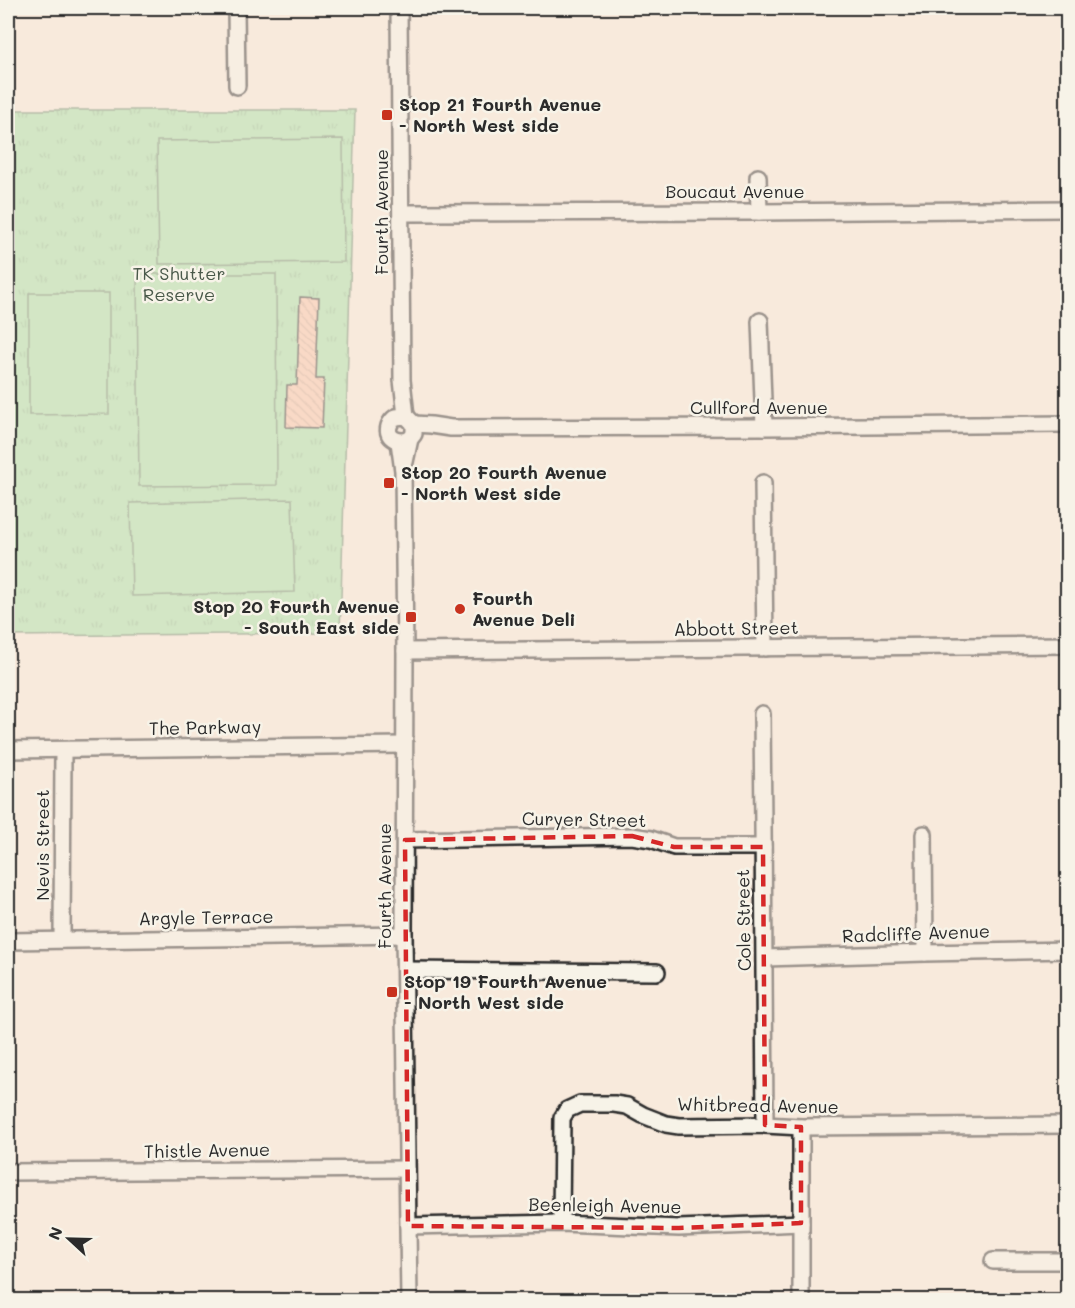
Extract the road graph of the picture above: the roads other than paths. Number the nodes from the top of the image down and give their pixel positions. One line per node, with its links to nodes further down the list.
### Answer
1 (236, 8): 3 (street)
2 (399, 8): 7 (street, Fourth Avenue)
3 (237, 86)
4 (758, 177): 6 (street)
5 (1068, 208): 6 (street, Boucaut Avenue)
6 (759, 212): 7 (street, Boucaut Avenue)
7 (402, 213): 11 (street, Fourth Avenue)
8 (760, 321): 10 (street)
9 (1068, 424): 10 (street, Cullford Avenue)
10 (764, 427): 11 (street, Cullford Avenue)
11 (407, 429): 15 (street, Fourth Avenue)
12 (763, 483): 14 (street)
13 (1068, 645): 14 (street, Abbott Street)
14 (765, 648): 15 (street, Abbott Street)
15 (405, 651): 17 (street, Fourth Avenue)
16 (762, 714): 22 (street, Cole Street)
17 (404, 745): 19 (street, The Parkway); 21 (street, Fourth Avenue)
18 (8, 750): 19 (street, The Parkway)
19 (63, 750): 24 (street, Nevis Street)
20 (924, 834): 27 (street)
21 (405, 840): 22 (street, Curyer Street); 23 (street, Fourth Avenue)
22 (763, 847): 28 (street, Cole Street)
23 (404, 935): 24 (street, Argyle Terrace); 29 (street, Fourth Avenue)
24 (62, 940): 25 (street, Argyle Terrace)
25 (8, 941)
26 (1068, 950): 27 (street, Radcliffe Avenue)
27 (925, 953): 28 (street, Radcliffe Avenue)
28 (765, 958): 31 (street, Cole Street)
29 (405, 970): 30 (street); 34 (street, Fourth Avenue)
30 (657, 972)
31 (765, 1125): 33 (street, Whitbread Avenue); 36 (street, Whitbread Avenue)
32 (1068, 1125): 33 (street, Whitbread Avenue)
33 (801, 1127): 37 (street)
34 (407, 1169): 35 (street, Thistle Avenue); 38 (street, Fourth Avenue)
35 (8, 1172)
36 (561, 1223): 37 (street, Beenleigh Avenue); 38 (street, Beenleigh Avenue)
37 (801, 1223): 42 (street)
38 (408, 1226): 41 (street, Fourth Avenue)
39 (1068, 1261): 40 (street)
40 (993, 1262)
41 (409, 1300)
42 (801, 1300)

